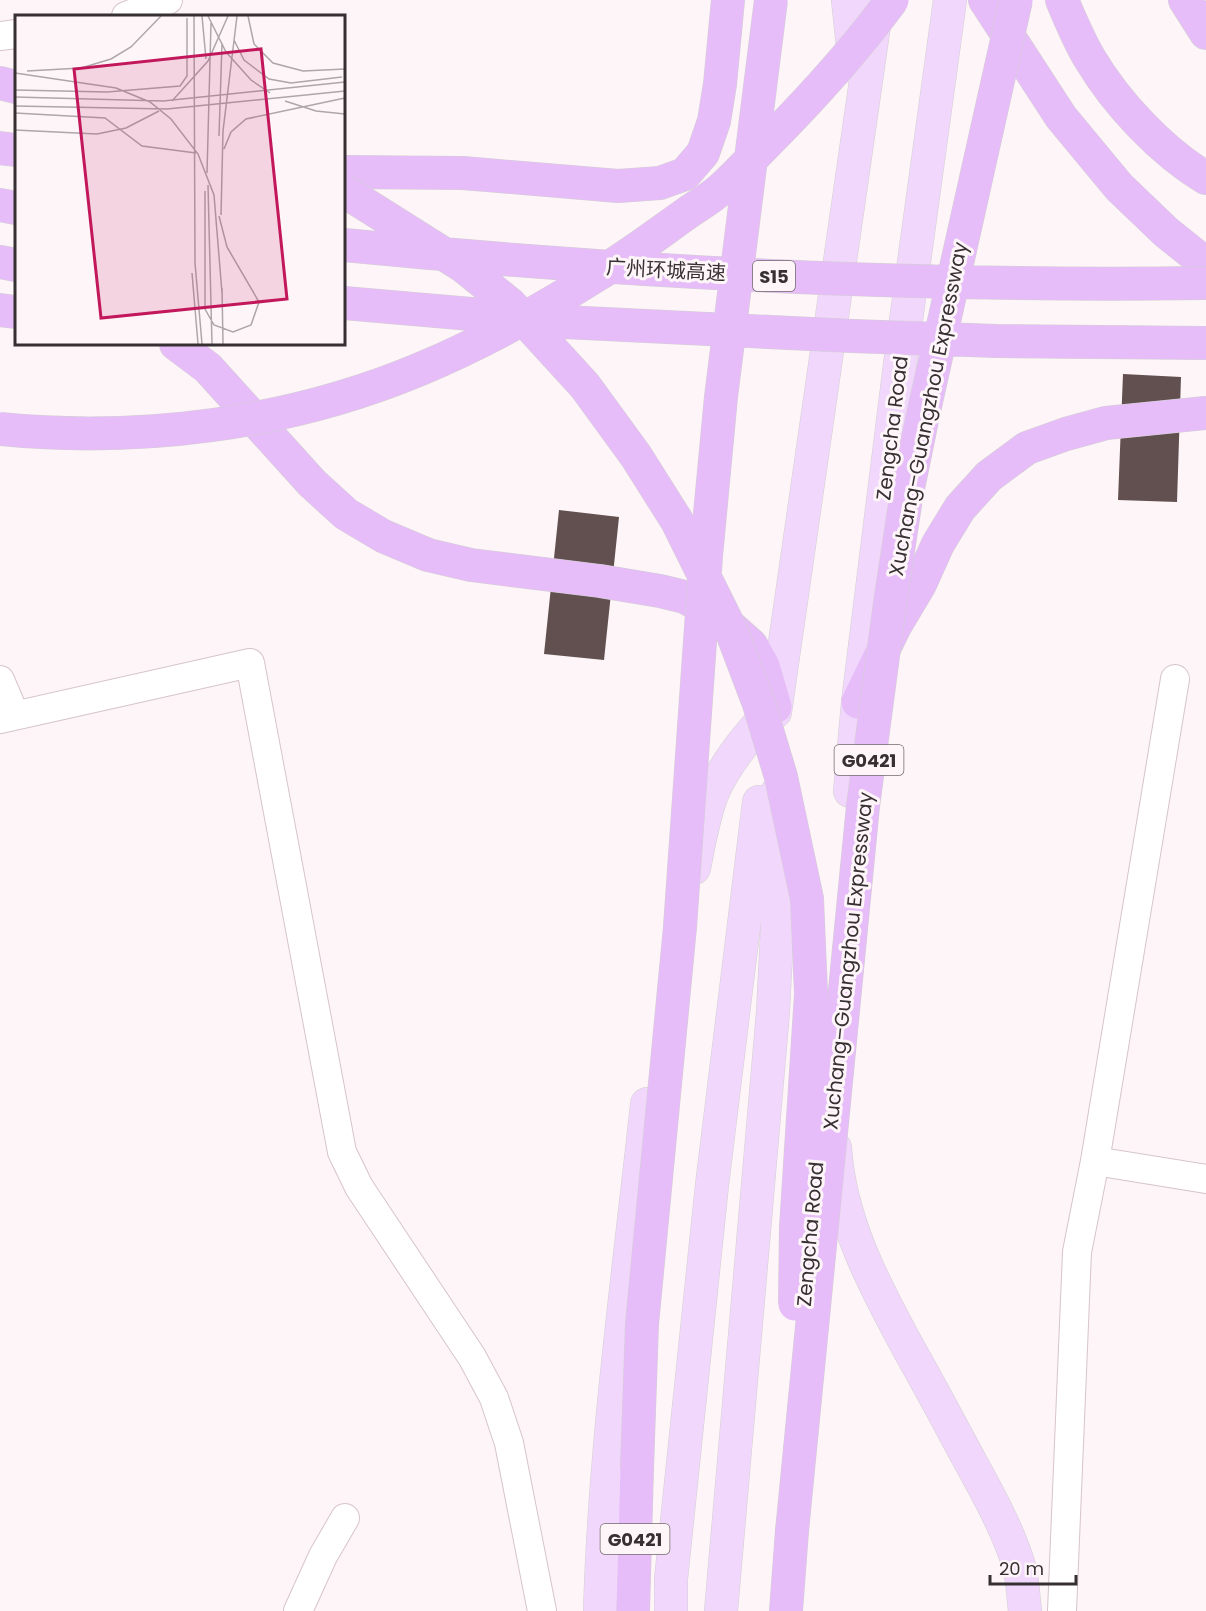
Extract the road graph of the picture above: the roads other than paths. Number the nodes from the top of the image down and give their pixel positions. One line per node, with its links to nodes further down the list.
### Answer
1 (168, 0): 12 (street)
2 (728, 0): 19 (highway)
3 (771, 0): 49 (highway, G0421, bridge)
4 (848, 0): 18 (main road)
5 (877, 0): 18 (main road)
6 (892, 0): 35 (highway, bridge)
7 (950, 0): 38 (main road, Zengcha Road)
8 (985, 0): 26 (highway)
9 (1016, 0): 45 (highway, Xuchang–Guangzhou Expressway / G0421, bridge)
10 (1062, 0): 20 (highway)
11 (1185, 0): 13 (highway)
12 (129, 15)
13 (1206, 33)
14 (15, 34): 15 (street)
15 (0, 36)
16 (0, 83): 17 (highway)
17 (15, 87)
18 (860, 123): 39 (main road)
19 (345, 172)
20 (1206, 178)
21 (345, 192): 45 (highway, bridge)
22 (0, 205): 23 (highway)
23 (15, 208)
24 (345, 245): 28 (highway, 广州环城高速 / S15, bridge)
25 (0, 262): 27 (highway)
26 (1206, 264)
27 (15, 265)
28 (1206, 283)
29 (345, 303): 32 (highway, bridge)
30 (0, 310): 31 (highway)
31 (15, 312)
32 (1206, 343)
33 (177, 345): 39 (highway)
34 (1206, 413): 38 (highway)
35 (0, 429)
36 (1175, 679): 42 (street)
37 (0, 680): 40 (street)
38 (858, 702): 41 (main road, Zengcha Road)
39 (775, 707): 48 (main road); 50 (main road); 51 (main road)
40 (7, 717): 47 (street)
41 (828, 1038): 52 (main road, Zengcha Road); 54 (main road)
42 (1095, 1161): 43 (street); 55 (street)
43 (1206, 1179)
44 (345, 1518): 46 (street)
45 (792, 1531): 53 (highway, Xuchang–Guangzhou Expressway / G0421)
46 (298, 1611)
47 (542, 1611)
48 (600, 1611)
49 (633, 1611)
50 (671, 1611)
51 (721, 1611)
52 (776, 1611)
53 (786, 1611)
54 (1025, 1611)
55 (1062, 1611)

